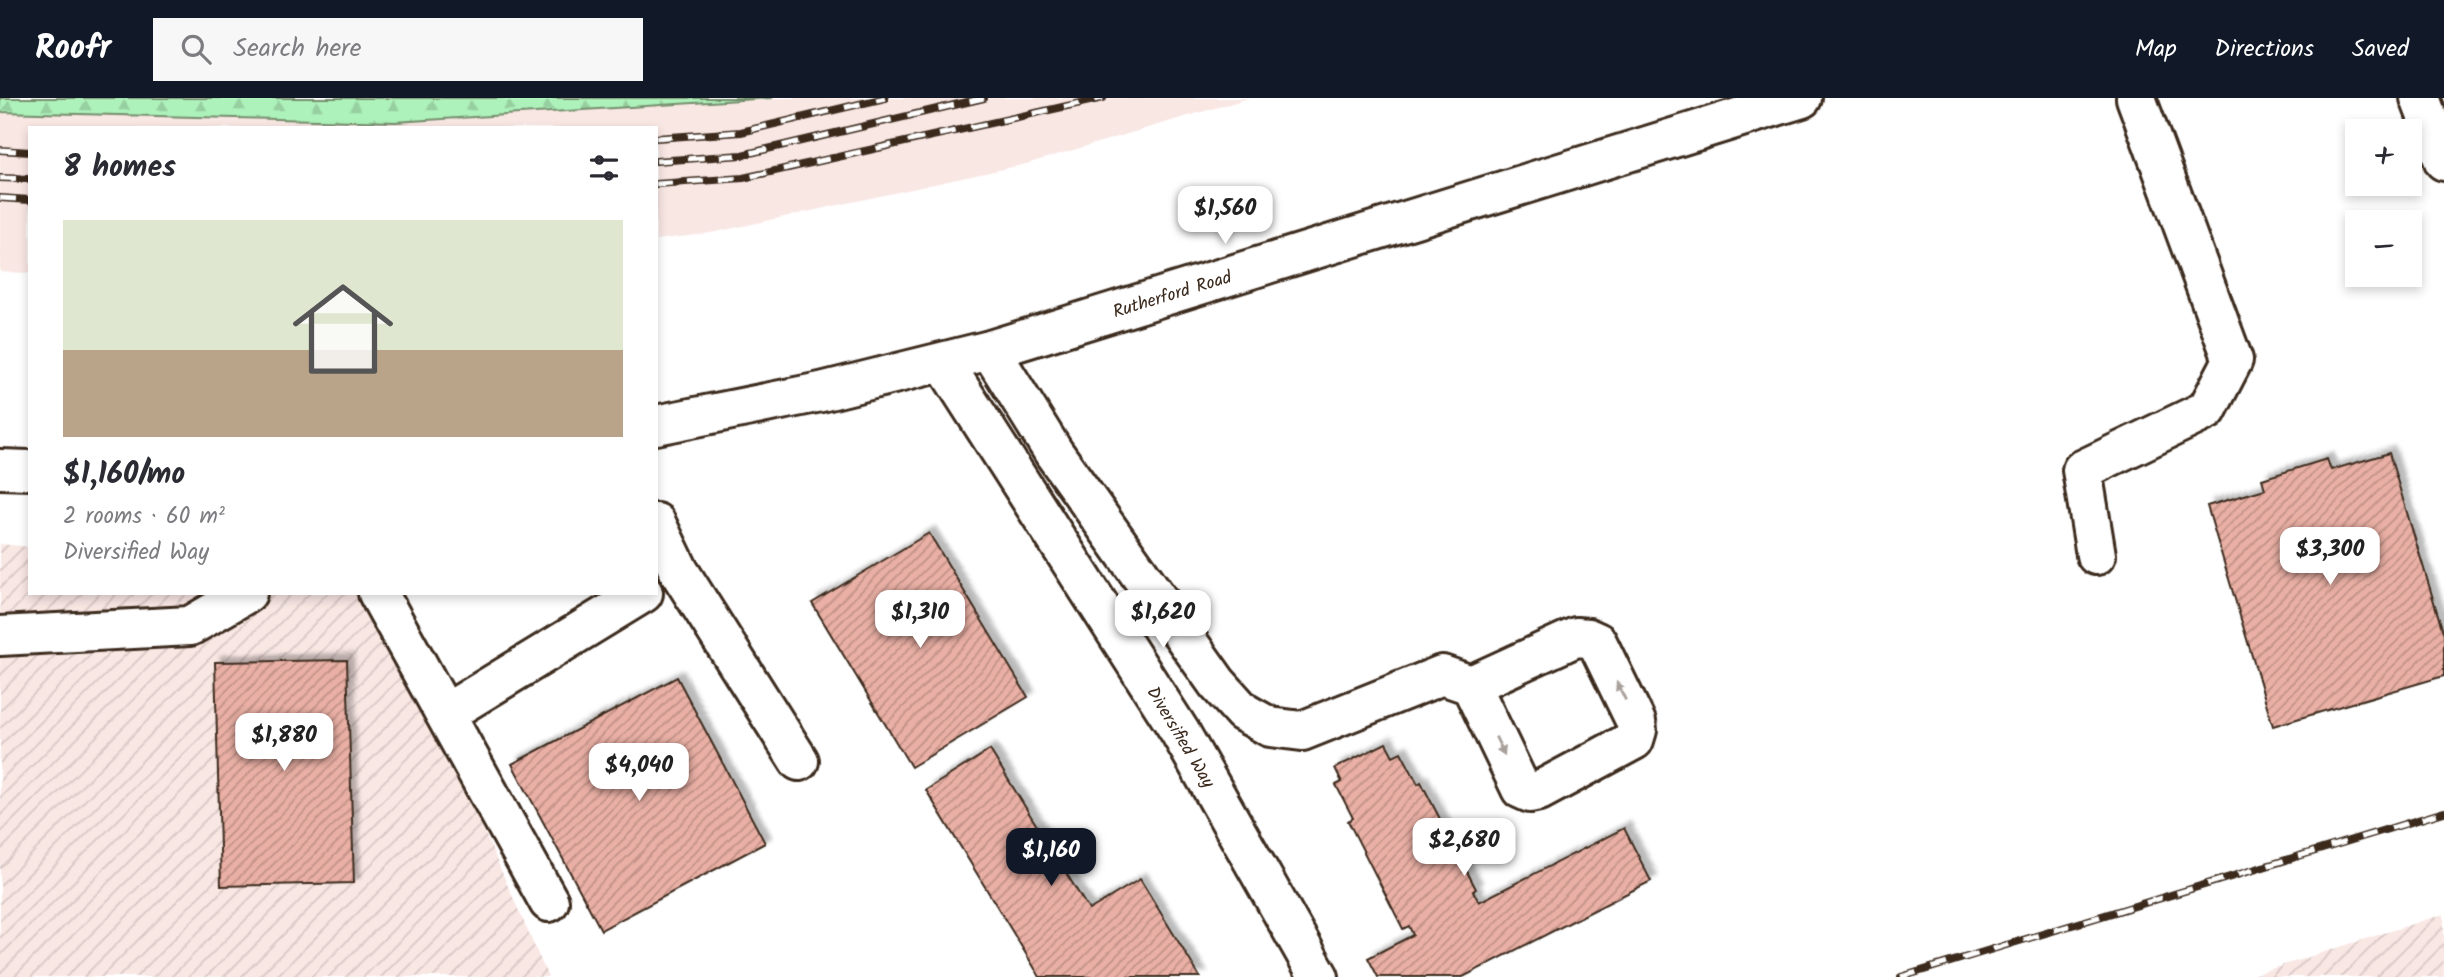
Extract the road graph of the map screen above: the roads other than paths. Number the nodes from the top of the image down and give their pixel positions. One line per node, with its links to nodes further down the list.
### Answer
1 (1802, 98): 5 (street, Rutherford Road)
2 (2136, 98): 11 (street)
3 (2420, 98): 4 (street)
4 (2444, 161)
5 (990, 351): 6 (street, Rutherford Road); 17 (street)
6 (943, 362): 7 (street, Rutherford Road); 21 (street, Diversified Way)
7 (658, 425)
8 (0, 469): 9 (street)
9 (28, 470)
10 (658, 533): 12 (street)
11 (2096, 555)
12 (667, 578): 19 (street)
13 (244, 595): 16 (street)
14 (379, 595): 18 (street)
15 (640, 595): 18 (street)
16 (0, 636)
17 (1471, 685): 17 (street, one-way to 17)
18 (444, 714): 20 (street)
19 (799, 761)
20 (549, 902)
21 (1319, 977)

